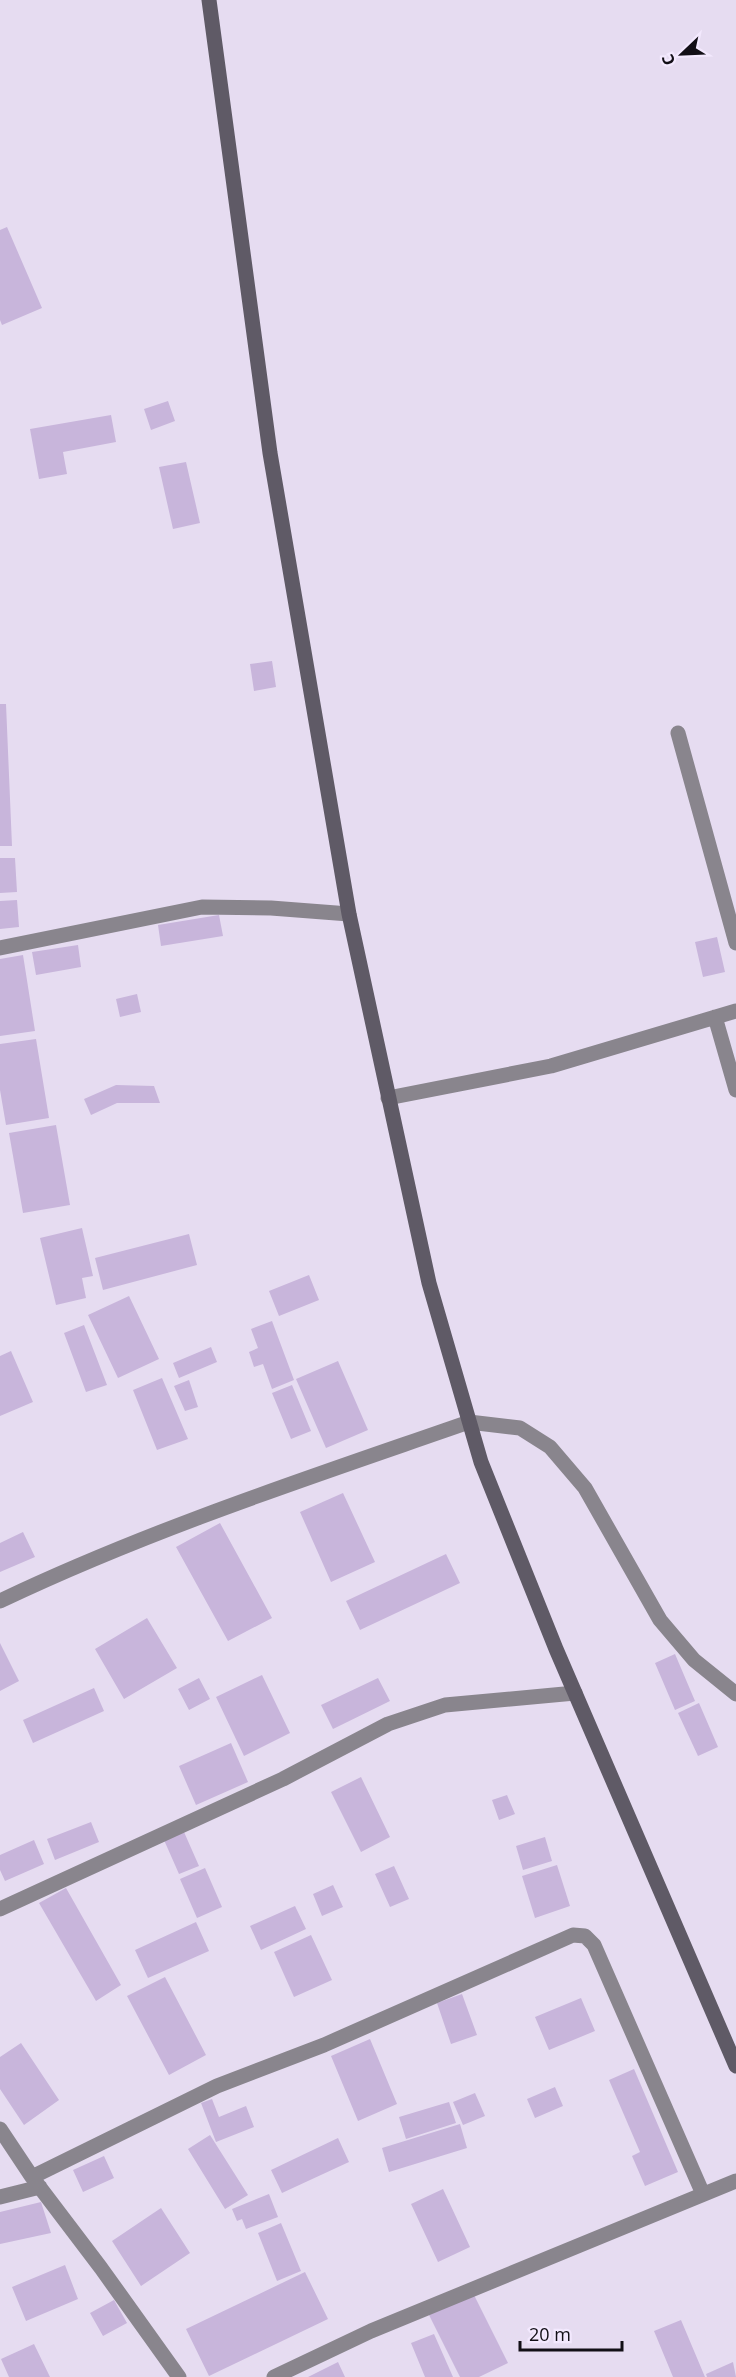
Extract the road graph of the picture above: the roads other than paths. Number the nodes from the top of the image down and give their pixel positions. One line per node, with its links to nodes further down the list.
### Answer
1 (209, 0): 3 (main road)
2 (678, 733): 4 (street)
3 (349, 914): 5 (street); 9 (main road)
4 (736, 943)
5 (0, 948)
6 (736, 1011): 7 (street)
7 (715, 1017): 8 (street); 9 (street)
8 (736, 1090)
9 (388, 1098): 10 (main road)
10 (469, 1422): 11 (street); 12 (main road); 13 (street)
11 (0, 1601)
12 (575, 1693): 14 (street); 15 (main road)
13 (736, 1694)
14 (0, 1909)
15 (736, 2066)
16 (0, 2129): 18 (street)
17 (736, 2181): 19 (street)
18 (36, 2182): 19 (street); 20 (street); 21 (street)
19 (703, 2194): 22 (street)
20 (0, 2197)
21 (178, 2377)
22 (274, 2377)

